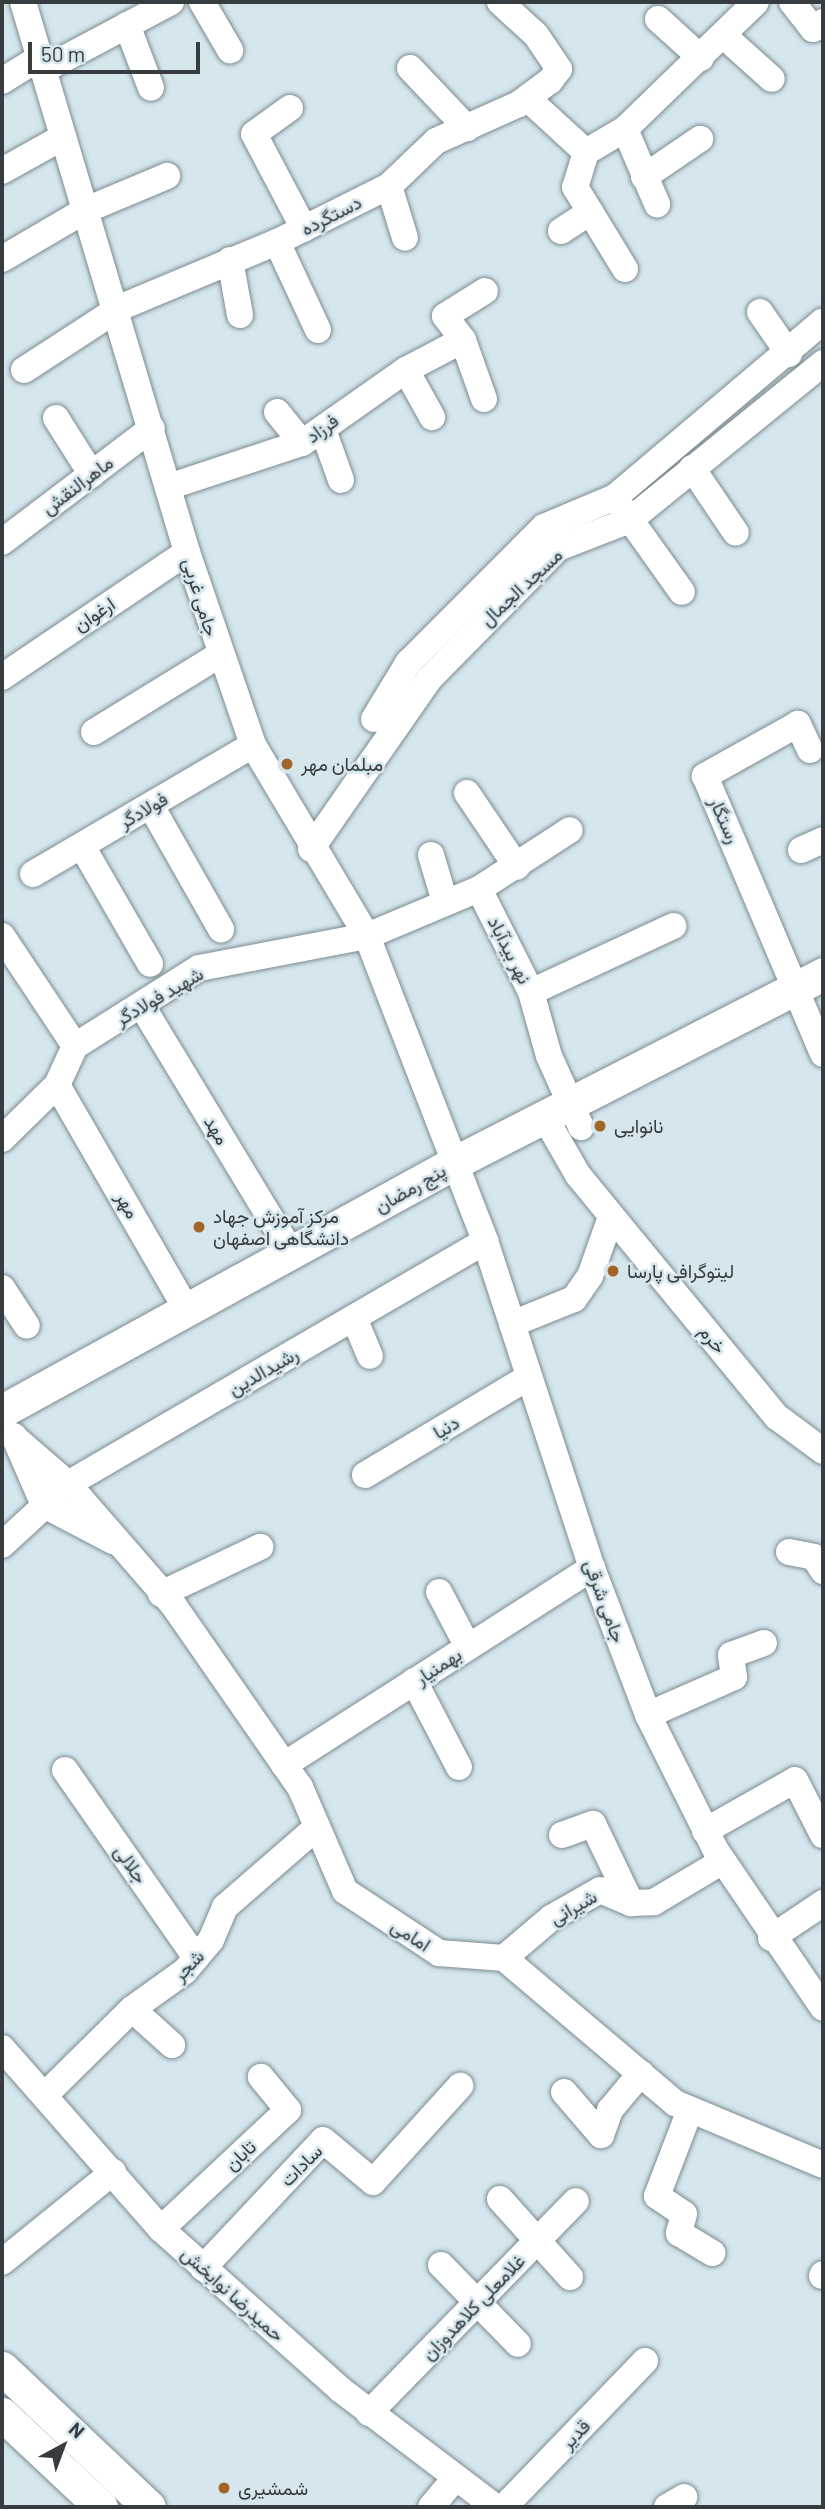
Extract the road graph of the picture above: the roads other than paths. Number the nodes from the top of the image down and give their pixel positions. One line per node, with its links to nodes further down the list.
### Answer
1 (23, 2): 13 (street, جامی غربی)
2 (172, 2): 7 (street)
3 (202, 2): 11 (street)
4 (500, 2): 18 (street, دستگرده)
5 (756, 2): 10 (street)
6 (792, 2): 9 (street)
7 (129, 16): 13 (street); 17 (street)
8 (658, 19): 12 (street)
9 (823, 22)
10 (724, 36): 12 (street); 15 (street)
11 (230, 50)
12 (701, 58): 21 (street)
13 (41, 64): 16 (street); 22 (street, جامی غربی)
14 (410, 68): 20 (street)
15 (772, 79)
16 (2, 81)
17 (151, 88)
18 (527, 98): 20 (street, دستگرده); 24 (street)
19 (289, 108): 32 (street)
20 (467, 128): 28 (street, دستگرده)
21 (625, 129): 24 (street); 27 (street)
22 (63, 137): 25 (street); 30 (street, جامی غربی)
23 (700, 139): 27 (street)
24 (586, 152): 31 (street)
25 (2, 171)
26 (167, 176): 30 (street)
27 (644, 177): 29 (street)
28 (389, 186): 32 (street, دستگرده); 34 (street)
29 (657, 204)
30 (86, 210): 36 (street); 40 (street, جامی غربی)
31 (590, 212): 33 (street); 38 (street)
32 (304, 229): 35 (street, دستگرده)
33 (561, 231)
34 (405, 239)
35 (277, 242): 37 (street, دستگرده); 44 (street)
36 (2, 259)
37 (230, 260): 40 (street, دستگرده); 42 (street)
38 (625, 269)
39 (485, 291): 45 (street)
40 (119, 308): 48 (street, دستگرده); 54 (street, جامی غربی)
41 (760, 312): 46 (street)
42 (240, 315)
43 (823, 321): 46 (street, مسجد الجمال)
44 (318, 330)
45 (463, 340): 49 (street, فرزاد); 50 (street)
46 (789, 354): 60 (street, مسجد الجمال)
47 (823, 363): 57 (street, مسجد الجمال)
48 (24, 370)
49 (406, 370): 52 (street); 55 (street, فرزاد)
50 (484, 399)
51 (277, 412): 55 (street)
52 (432, 417)
53 (55, 418): 56 (street)
54 (152, 428): 56 (street, ماهرالنقش); 59 (street, جامی غربی)
55 (312, 436): 58 (street); 59 (street, فرزاد)
56 (92, 475): 63 (street, ماهرالنقش)
57 (699, 478): 61 (street, مسجد الجمال); 62 (street)
58 (341, 480)
59 (168, 487): 64 (street, جامی غربی)
60 (615, 497): 61 (street); 68 (street, مسجد الجمال)
61 (636, 528): 65 (street); 76 (street, مسجد الجمال)
62 (736, 533)
63 (2, 542)
64 (187, 552): 66 (street, جامی غربی); 67 (street, ارغوان)
65 (682, 592)
66 (219, 655): 69 (street); 70 (street, جامی غربی)
67 (2, 677)
68 (374, 719)
69 (93, 732)
70 (253, 745): 73 (street, فولادگر); 76 (street, جامی غربی)
71 (810, 750): 88 (street, رستگار)
72 (467, 793): 78 (street)
73 (151, 806): 75 (street, فولادگر); 83 (street)
74 (570, 830): 78 (street)
75 (82, 846): 79 (street, فولادگر); 86 (street)
76 (311, 849): 85 (street, جامی غربی)
77 (431, 855): 81 (street)
78 (517, 867): 80 (street)
79 (33, 874)
80 (479, 889): 81 (street); 89 (street, نهر بیدآباد)
81 (445, 902): 85 (street)
82 (673, 926): 89 (street)
83 (221, 929)
84 (2, 936): 91 (street)
85 (367, 936): 90 (street, شهید فولادگر); 96 (street, جامی غربی)
86 (150, 964)
87 (823, 974): 88 (main road, پنج رمضان)
88 (793, 990): 92 (street); 94 (main road, پنج رمضان)
89 (531, 992): 94 (street, نهر بیدآباد)
90 (142, 1006): 91 (street, شهید فولادگر); 99 (street, مهد)
91 (81, 1042): 93 (street)
92 (823, 1054)
93 (64, 1092): 95 (street); 101 (street, مهر)
94 (565, 1116): 96 (main road, پنج رمضان); 97 (street, خرم)
95 (2, 1139)
96 (454, 1163): 98 (street, جامی شرقی); 99 (main road, پنج رمضان)
97 (611, 1217): 103 (street); 108 (street, خرم)
98 (485, 1241): 102 (street, رشیدالدین); 103 (street, جامی شرقی)
99 (293, 1255): 101 (main road, پنج رمضان)
100 (2, 1288): 104 (street)
101 (186, 1308): 107 (main road, پنج رمضان)
102 (354, 1318): 105 (street); 110 (street, رشیدالدین)
103 (512, 1324): 106 (street, جامی شرقی)
104 (27, 1326)
105 (370, 1356)
106 (527, 1378): 109 (street, دنیا); 116 (street, جامی شرقی)
107 (6, 1422): 110 (street, امامی); 111 (street)
108 (823, 1451)
109 (365, 1475)
110 (68, 1484): 111 (street, رشیدالدین); 114 (street, امامی)
111 (44, 1505): 112 (street, رشیدالدین); 114 (street, امامی)
112 (2, 1545)
113 (260, 1547): 119 (street)
114 (131, 1551): 119 (street, امامی)
115 (789, 1552): 117 (street)
116 (592, 1567): 121 (street, بهمنیار); 123 (street, جامی شرقی)
117 (823, 1571)
118 (439, 1592): 121 (street)
119 (161, 1594): 124 (street, امامی)
120 (764, 1643): 123 (street)
121 (468, 1647): 122 (street, بهمنیار)
122 (414, 1681): 124 (street, بهمنیار); 125 (street)
123 (648, 1715): 128 (street, جامی شرقی)
124 (284, 1765): 127 (street, امامی)
125 (459, 1767)
126 (65, 1770): 135 (street, جلالی)
127 (317, 1827): 135 (street, شجر); 136 (street, امامی)
128 (705, 1831): 130 (street); 131 (street, جامی شرقی)
129 (562, 1835): 132 (street)
130 (823, 1835)
131 (723, 1861): 132 (street); 134 (street, جامی شرقی)
132 (631, 1903): 136 (street, شیرانی)
133 (823, 1903): 134 (street)
134 (771, 1938): 137 (street, جامی شرقی)
135 (196, 1958): 138 (street, شجر)
136 (504, 1958): 141 (street)
137 (823, 2008)
138 (132, 2009): 139 (street); 145 (street, شجر)
139 (172, 2045)
140 (2, 2048): 145 (street, حمیدرضا نوابخش)
141 (641, 2073): 144 (street); 146 (street)
142 (261, 2077): 151 (street, تابان)
143 (460, 2086): 156 (street, سادات)
144 (564, 2092)
145 (46, 2094): 148 (street, حمیدرضا نوابخش)
146 (690, 2110): 147 (street); 153 (street)
147 (823, 2165)
148 (113, 2172): 151 (street, حمیدرضا نوابخش); 154 (street)
149 (500, 2199): 152 (street)
150 (576, 2201): 152 (street, غلامعلی کلاهدوزان)
151 (161, 2230): 156 (street, حمیدرضا نوابخش)
152 (537, 2241): 157 (street); 158 (street, غلامعلی کلاهدوزان)
153 (712, 2253)
154 (2, 2262)
155 (441, 2265): 158 (street)
156 (203, 2268): 162 (street, حمیدرضا نوابخش)
157 (570, 2277)
158 (477, 2303): 159 (street); 162 (street, غلامعلی کلاهدوزان)
159 (518, 2344)
160 (645, 2361): 169 (street, قدیر)
161 (2, 2368): 166 (main road)
162 (369, 2413): 164 (street, حمیدرضا نوابخش)
163 (2, 2414): 165 (main road)
164 (454, 2480): 167 (street); 168 (street, حمیدرضا نوابخش)
165 (101, 2507)
166 (149, 2507)
167 (431, 2507)
168 (495, 2507)
169 (504, 2507)

